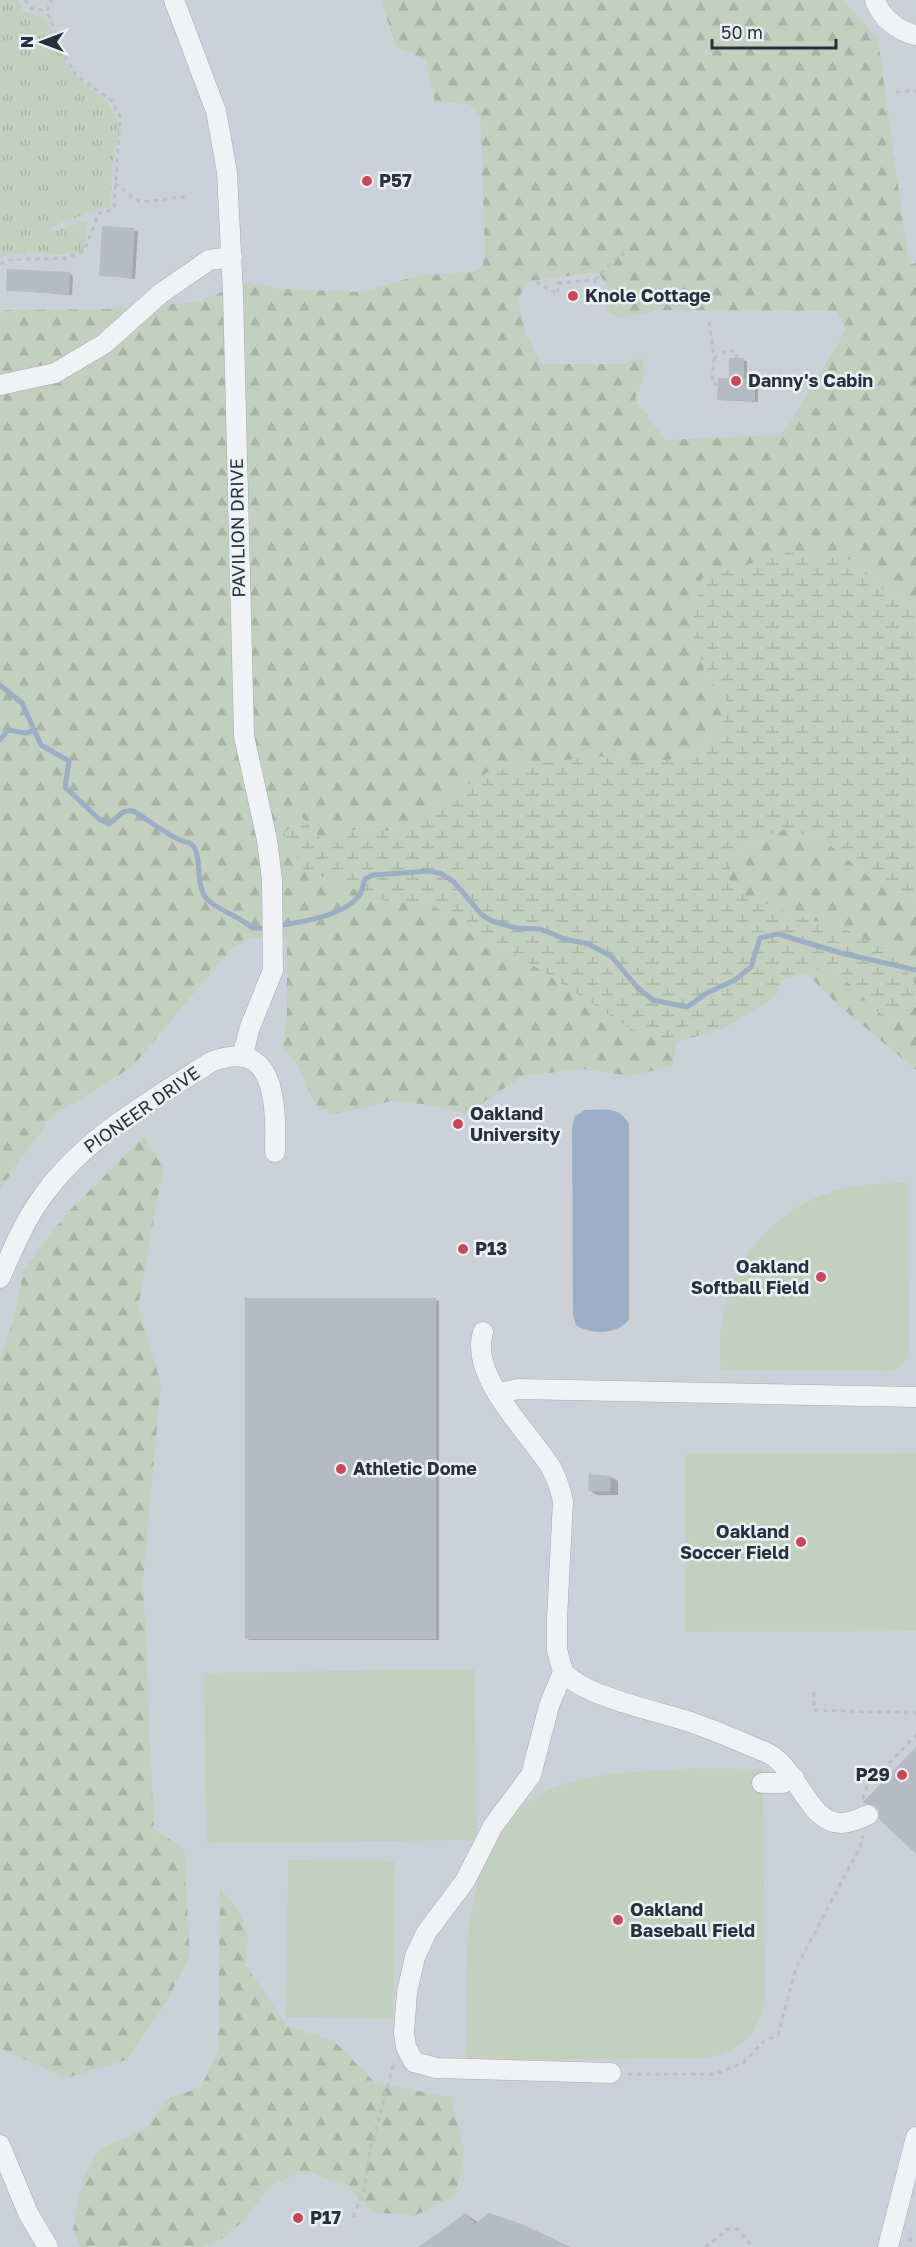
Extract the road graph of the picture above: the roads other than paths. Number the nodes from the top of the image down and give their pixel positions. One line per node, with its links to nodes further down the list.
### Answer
1 (174, 0): 4 (street, PAVILION DRIVE)
2 (875, 0): 3 (street)
3 (916, 35)
4 (232, 257): 5 (street); 6 (street, PAVILION DRIVE)
5 (0, 386)
6 (242, 1057): 7 (street); 8 (street, PIONEER DRIVE)
7 (275, 1152)
8 (0, 1278)
9 (483, 1332): 10 (street)
10 (499, 1393): 11 (street); 12 (street)
11 (916, 1397)
12 (563, 1672): 13 (street); 16 (street)
13 (794, 1779): 14 (street); 15 (street)
14 (762, 1783)
15 (868, 1815)
16 (611, 2073)
17 (916, 2137): 20 (street)
18 (0, 2145): 19 (street)
19 (48, 2247)
20 (888, 2247)

